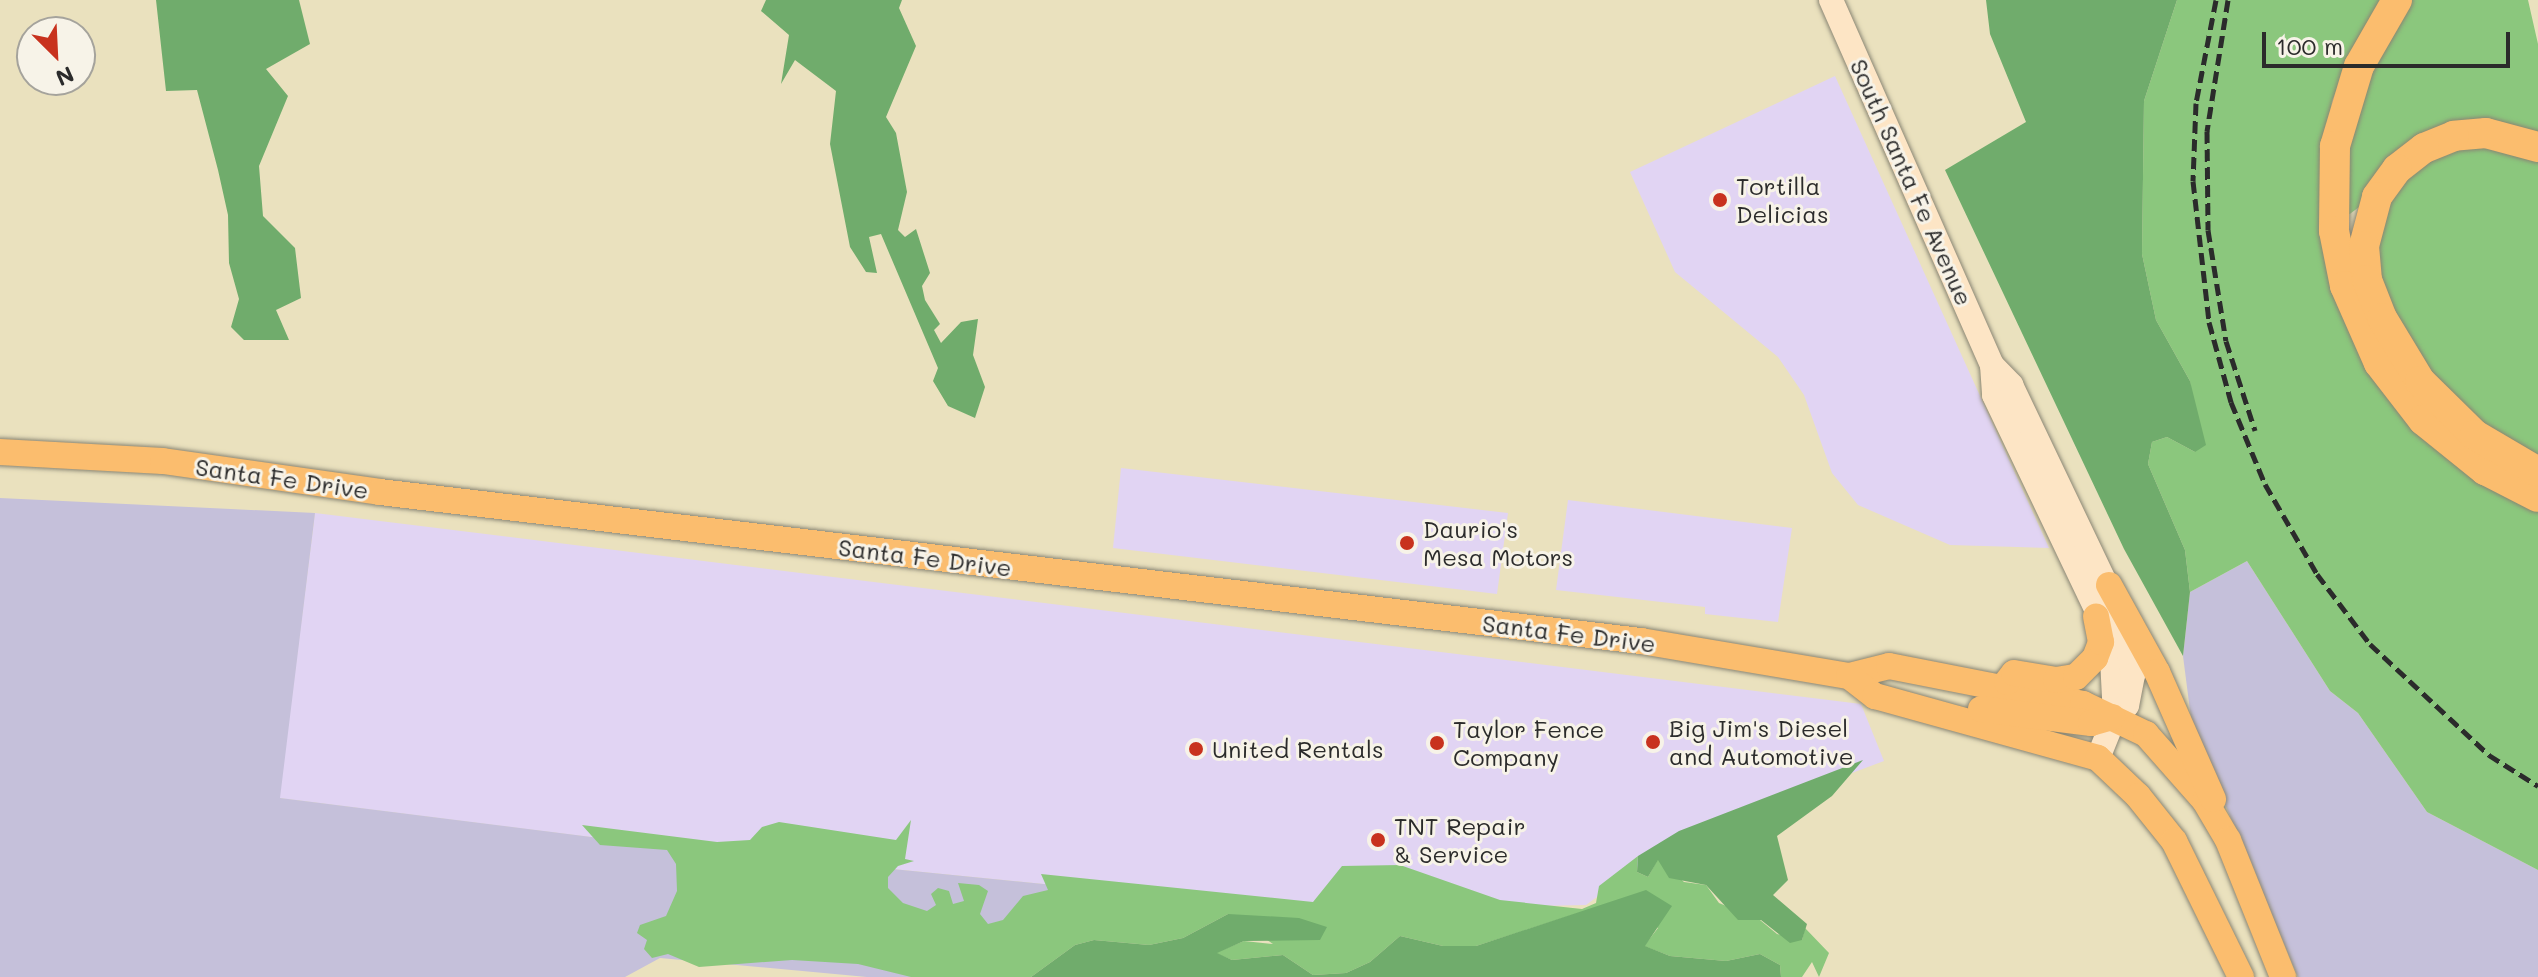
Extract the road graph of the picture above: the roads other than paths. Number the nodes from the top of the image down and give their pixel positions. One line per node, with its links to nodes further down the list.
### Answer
1 (1831, 0): 4 (street, South Santa Fe Avenue)
2 (2397, 0): 7 (highway)
3 (2538, 147): 6 (highway)
4 (1992, 365): 8 (street, South Santa Fe Avenue); 9 (street, South Santa Fe Avenue)
5 (0, 452): 10 (main road, Santa Fe Drive)
6 (2538, 472)
7 (2538, 497)
8 (2109, 585): 13 (street, South Santa Fe Avenue); 15 (main road)
9 (2096, 616): 11 (main road); 13 (street, South Santa Fe Avenue)
10 (1849, 676): 11 (main road, Santa Fe Drive); 12 (main road, Santa Fe Drive)
11 (2002, 688): 13 (main road, Santa Fe Drive)
12 (1914, 706): 13 (main road); 14 (main road, Santa Fe Drive)
13 (2115, 716): 14 (street, South Santa Fe Avenue); 15 (main road, Santa Fe Drive)
14 (2098, 758): 16 (main road)
15 (2228, 840): 17 (main road)
16 (2241, 977)
17 (2283, 977)

